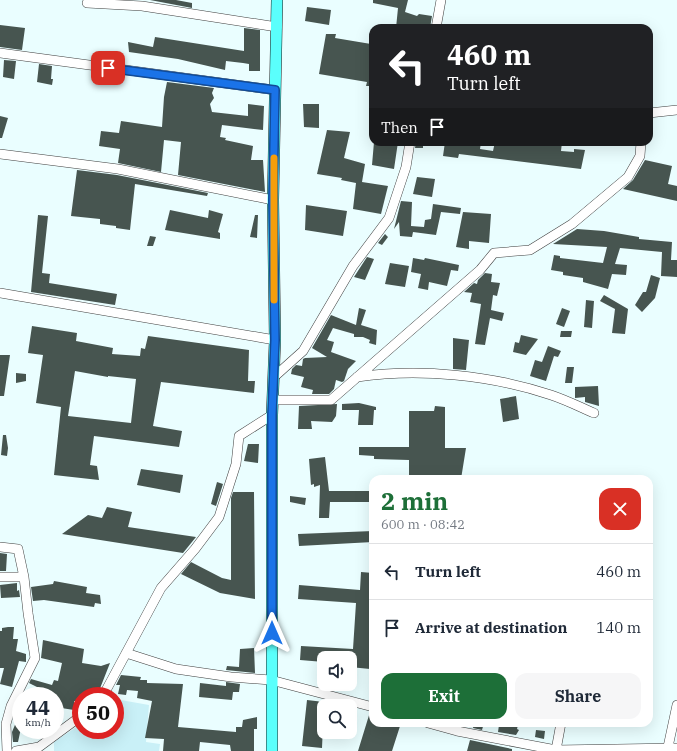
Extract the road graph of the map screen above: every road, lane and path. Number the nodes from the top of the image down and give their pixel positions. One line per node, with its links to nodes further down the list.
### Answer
1 (277, 0): 5 (main road)
2 (441, 0): 4 (street)
3 (87, 3): 5 (street)
4 (437, 24)
5 (277, 27): 7 (main road)
6 (0, 53): 7 (street)
7 (275, 90): 13 (main road)
8 (677, 110): 9 (street)
9 (653, 113)
10 (409, 146): 16 (street)
11 (641, 146): 17 (street)
12 (0, 154): 13 (street)
13 (273, 200): 15 (main road)
14 (0, 293): 15 (street)
15 (275, 340): 16 (main road)
16 (274, 377): 18 (main road)
17 (357, 377): 18 (street); 19 (street)
18 (274, 400): 20 (main road)
19 (594, 413)
20 (272, 415): 24 (street); 25 (main road)
21 (0, 547): 23 (street)
22 (0, 577): 23 (street)
23 (24, 577): 34 (street)
24 (126, 652): 25 (street); 26 (street)
25 (272, 680): 28 (street); 36 (main road)
26 (108, 687)
27 (677, 705): 32 (street)
28 (369, 706)
29 (72, 723): 35 (street)
30 (442, 727): 33 (street)
31 (560, 727): 33 (street)
32 (672, 747): 33 (street)
33 (556, 750)
34 (7, 751)
35 (16, 751)
36 (272, 751)

